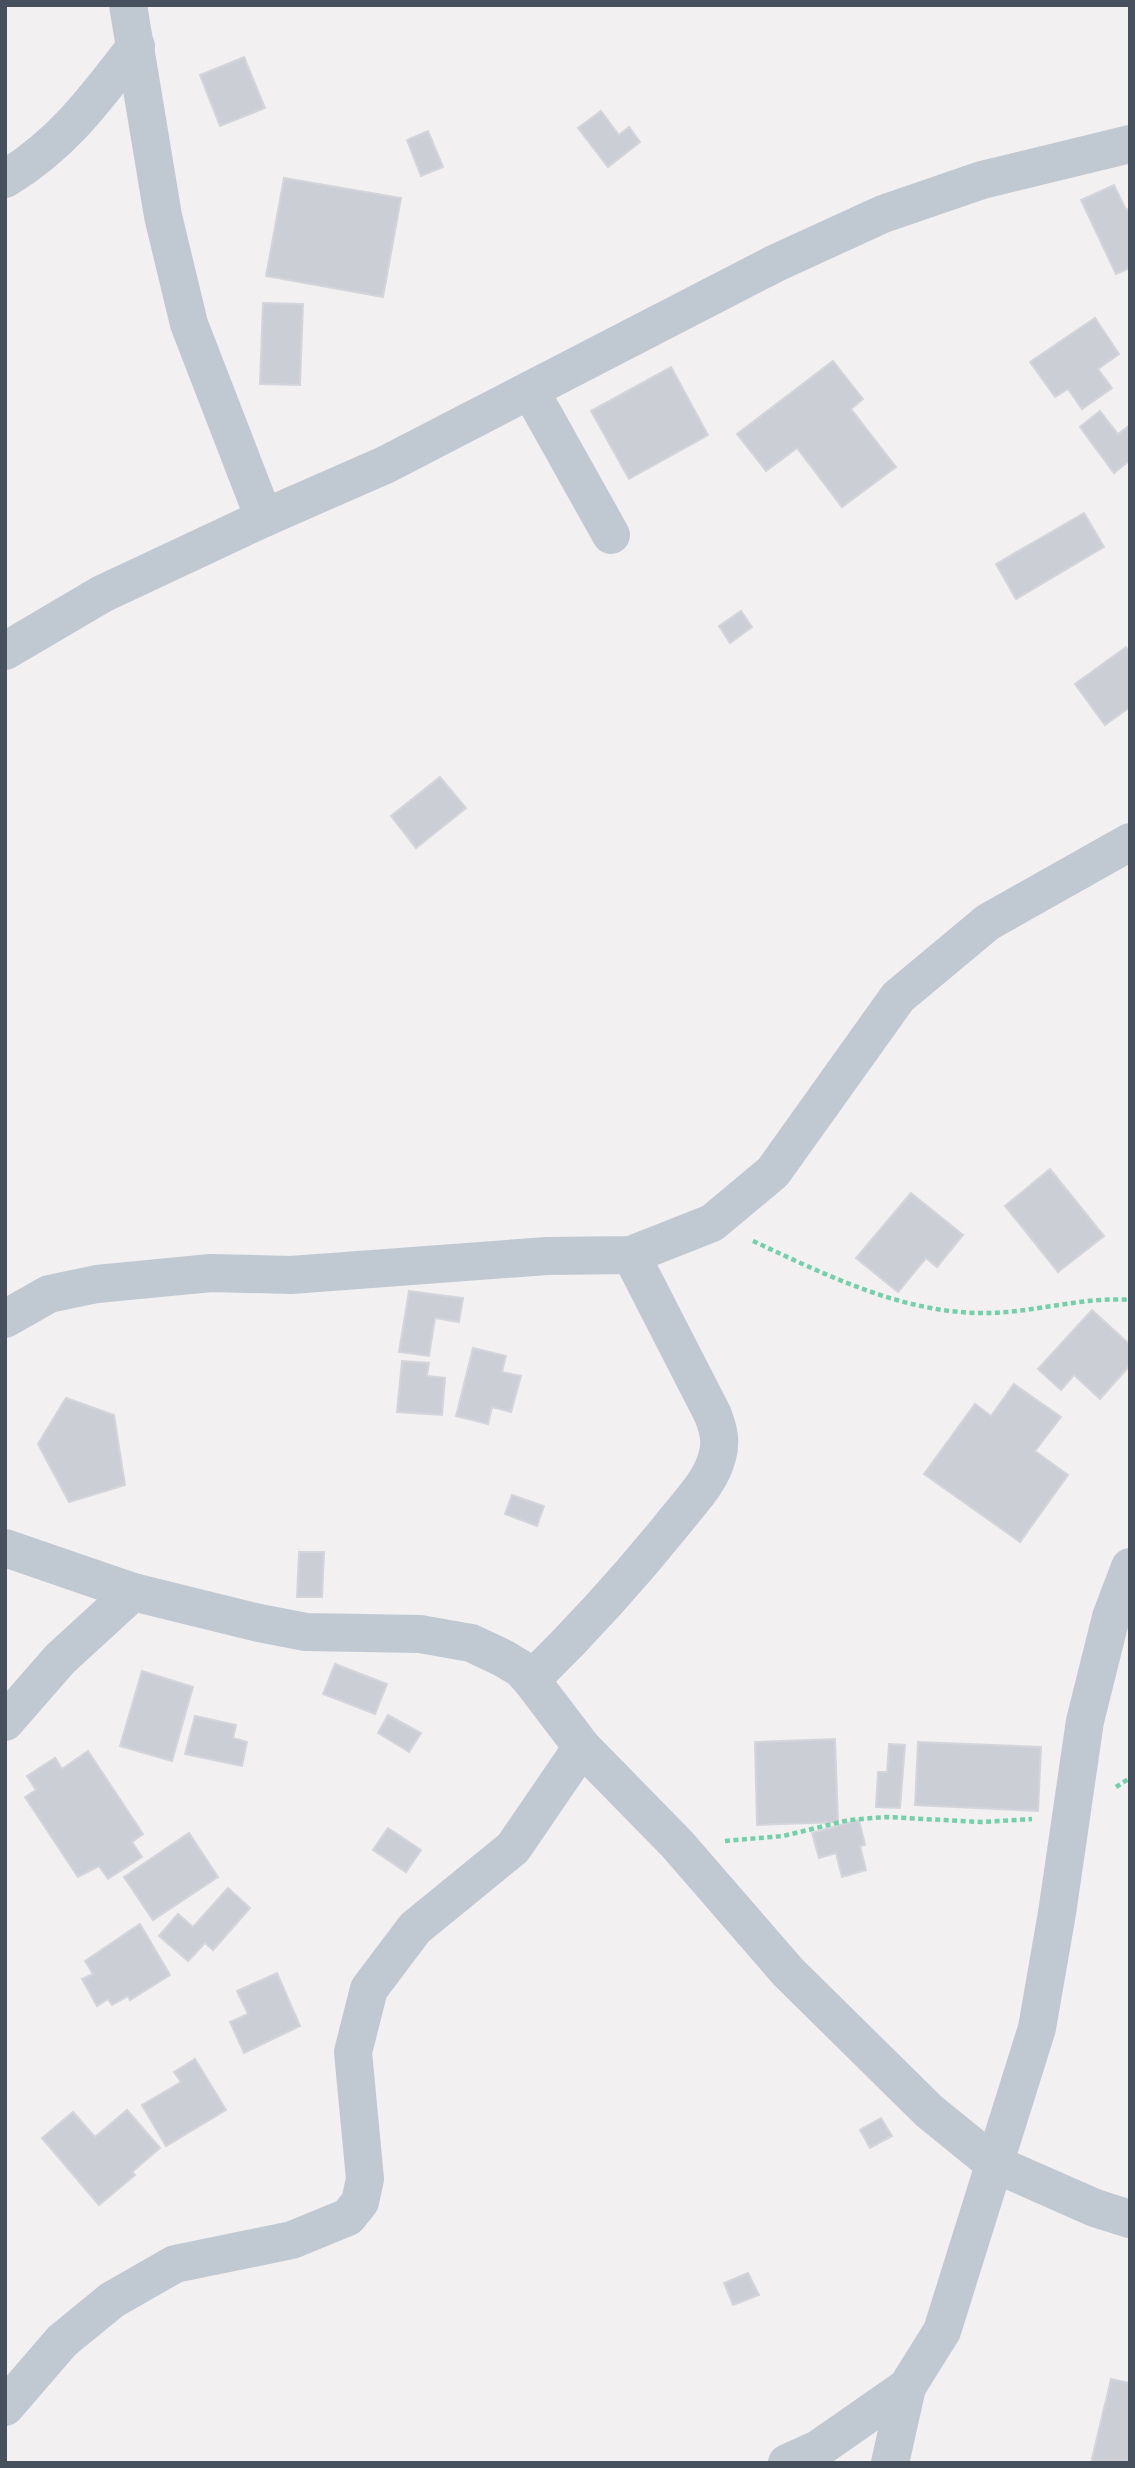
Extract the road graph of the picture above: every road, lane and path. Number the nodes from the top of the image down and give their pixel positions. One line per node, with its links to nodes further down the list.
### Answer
1 (128, 5): 2 (street)
2 (136, 46): 4 (street); 6 (street)
3 (1130, 144): 5 (street)
4 (5, 179)
5 (531, 391): 6 (street); 7 (street)
6 (264, 518): 8 (street)
7 (611, 535)
8 (5, 651)
9 (1130, 842): 10 (street)
10 (712, 1223): 11 (street); 12 (path)
11 (631, 1255): 13 (street); 17 (street)
12 (1130, 1300)
13 (5, 1319)
14 (5, 1548): 16 (street)
15 (1130, 1567): 20 (street)
16 (133, 1592): 17 (street); 18 (street)
17 (531, 1680): 19 (street)
18 (5, 1723)
19 (582, 1747): 21 (street); 25 (street)
20 (1072, 1817): 21 (path); 22 (street)
21 (677, 1844): 22 (street)
22 (993, 2163): 23 (street); 24 (street)
23 (1130, 2219)
24 (907, 2387): 26 (street); 27 (street)
25 (5, 2407)
26 (787, 2463)
27 (890, 2463)

